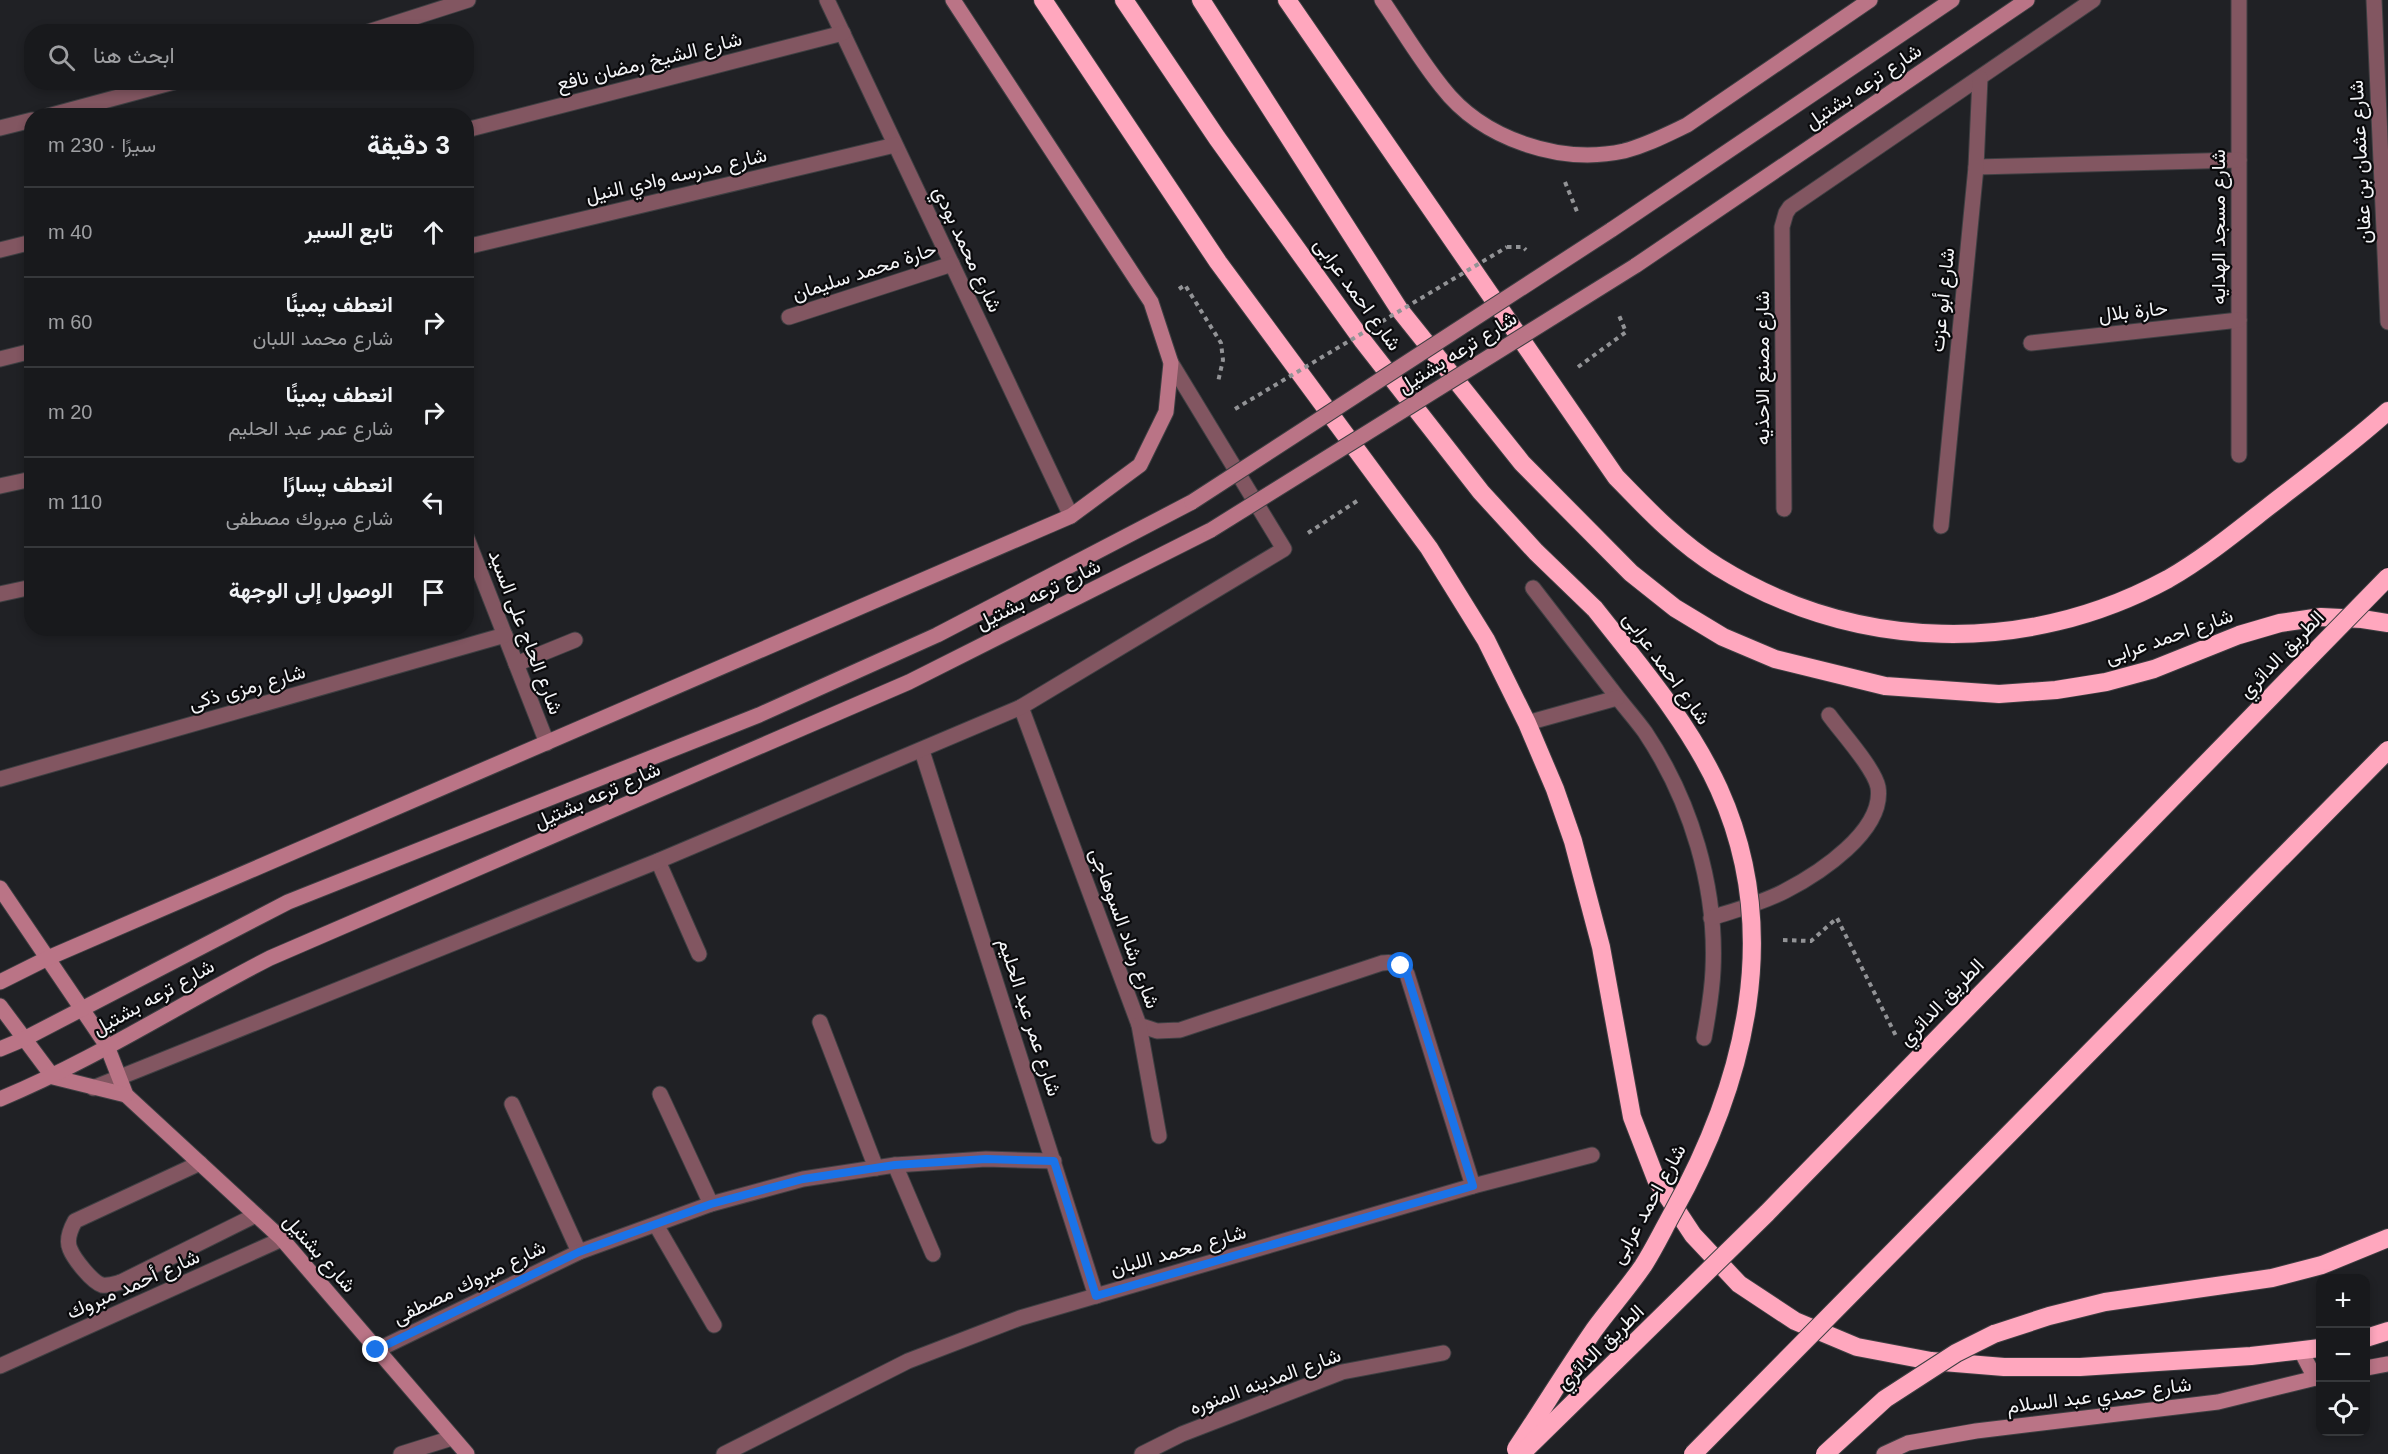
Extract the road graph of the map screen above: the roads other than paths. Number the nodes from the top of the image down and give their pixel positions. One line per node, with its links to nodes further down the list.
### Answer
1 (468, 0): 15 (street)
2 (827, 0): 16 (street, شارع محمد بودي)
3 (953, 0): 36 (street)
4 (1043, 0): 56 (highway)
5 (1124, 0): 114 (highway, شارع احمد عرابى, bridge)
6 (1201, 0): 49 (highway, شارع احمد عرابى)
7 (1287, 0): 37 (highway)
8 (1382, 0): 9 (street)
9 (1870, 0)
10 (1952, 0): 68 (street, شارع ترعه بشتيل, bridge)
11 (2027, 0): 73 (street, شارع ترعه بشتيل, bridge)
12 (2093, 0): 17 (street)
13 (2239, 0): 24 (street, شارع مسجد الهدايه)
14 (2374, 0): 32 (street, شارع عثمان بن عفان)
15 (393, 24)
16 (843, 33): 22 (street, شارع الشيخ رمضان نافع); 23 (street, شارع محمد بودي)
17 (1980, 78): 25 (street, شارع أبو عزت); 41 (street, شارع مصنع الاحذيه)
18 (144, 90): 19 (street)
19 (78, 108)
20 (24, 122): 21 (street)
21 (0, 128)
22 (474, 128)
23 (895, 145): 27 (street, شارع مدرسه وادي النيل); 29 (street, شارع محمد بودي)
24 (2239, 160): 25 (street); 31 (street, شارع مسجد الهدايه)
25 (1976, 167): 43 (street, شارع أبو عزت)
26 (24, 244): 28 (street)
27 (474, 245)
28 (0, 250)
29 (951, 264): 30 (street, حارة محمد سليمان); 42 (street, شارع محمد بودي)
30 (789, 317)
31 (2239, 320): 33 (street, حارة بلال); 38 (street, شارع مسجد الهدايه)
32 (2388, 322)
33 (2031, 343)
34 (24, 353): 35 (street)
35 (0, 359)
36 (1171, 363): 42 (street); 54 (street)
37 (2388, 411)
38 (2239, 455)
39 (24, 481): 40 (street)
40 (0, 486)
41 (1784, 509)
42 (1071, 516): 57 (street)
43 (1941, 526)
44 (474, 556): 50 (street, شارع الحاج على السيد)
45 (2388, 577): 115 (highway, الطريق الدائري, bridge)
46 (1533, 588): 53 (street)
47 (24, 589): 48 (street)
48 (0, 594)
49 (2388, 623)
50 (505, 635): 52 (street, شارع الحاج على السيد); 60 (street, شارع رمزى ذكى)
51 (574, 640): 52 (street)
52 (516, 664): 57 (street, شارع الحاج على السيد)
53 (1617, 698): 56 (street); 63 (street)
54 (1022, 707): 59 (street); 70 (street, شارع رشاد السوهاجى)
55 (1829, 715): 63 (street)
56 (1527, 723): 102 (highway)
57 (547, 743): 65 (street)
58 (2388, 750): 116 (highway, bridge)
59 (922, 751): 61 (street); 84 (street, شارع عمر عبد الحليم)
60 (0, 779)
61 (658, 861): 64 (street); 76 (street)
62 (0, 888): 65 (street, شارع بشتيل)
63 (1711, 918): 71 (street)
64 (699, 954)
65 (48, 958): 66 (street); 68 (street, شارع بشتيل)
66 (0, 982)
67 (0, 1006): 72 (street)
68 (83, 1009): 72 (street, شارع ترعه بشتيل); 73 (street, شارع بشتيل)
69 (820, 1023): 87 (street)
70 (1139, 1025): 82 (street); 88 (street, شارع رشاد السوهاجى)
71 (1704, 1038)
72 (24, 1039): 74 (street, شارع ترعه بشتيل); 75 (street)
73 (107, 1046): 75 (street, شارع ترعه بشتيل); 76 (street, شارع بشتيل)
74 (0, 1049)
75 (53, 1077): 77 (street); 80 (street, شارع ترعه بشتيل)
76 (119, 1077): 77 (street); 79 (street, شارع بشتيل)
77 (93, 1088): 79 (street)
78 (660, 1094): 89 (street)
79 (126, 1095): 85 (street, شارع بشتيل)
80 (0, 1100)
81 (512, 1104): 94 (street, شارع مبروك مصطفى)
82 (1159, 1136)
83 (1592, 1155): 88 (street, شارع محمد اللبان)
84 (1054, 1161): 86 (street, شارع مبروك مصطفى); 96 (street, شارع عمر عبد الحليم)
85 (200, 1163): 90 (street, شارع بشتيل); 90 (street)
86 (895, 1165): 87 (street, شارع مبروك مصطفى); 95 (street)
87 (876, 1168): 89 (street, شارع مبروك مصطفى)
88 (1473, 1186): 96 (street, شارع محمد اللبان)
89 (711, 1204): 91 (street, شارع مبروك مصطفى)
90 (256, 1215): 93 (street, شارع بشتيل)
91 (656, 1225): 94 (street, شارع مبروك مصطفى); 97 (street)
92 (2388, 1238): 117 (highway, bridge)
93 (282, 1239): 101 (street, شارع بشتيل); 105 (street, شارع أحمد مبروك)
94 (579, 1252): 101 (street, شارع مبروك مصطفى)
95 (933, 1254)
96 (1096, 1296): 112 (street, شارع محمد اللبان)
97 (714, 1325)
98 (2388, 1331): 99 (highway)
99 (2370, 1337)
100 (2316, 1349): 102 (highway)
101 (376, 1350): 109 (street, شارع بشتيل)
102 (2301, 1352): 107 (street)
103 (1443, 1353): 113 (street, شارع المدينه المنوره)
104 (2388, 1364): 106 (street)
105 (0, 1366)
106 (2370, 1367)
107 (2316, 1375)
108 (2316, 1378): 118 (street, شارع حمدي عبد السلام)
109 (452, 1438): 110 (street); 111 (street, شارع بشتيل)
110 (401, 1454)
111 (467, 1454)
112 (724, 1454)
113 (1142, 1454)
114 (1513, 1454)
115 (1521, 1454)
116 (1693, 1454)
117 (1825, 1454)
118 (1884, 1454)

